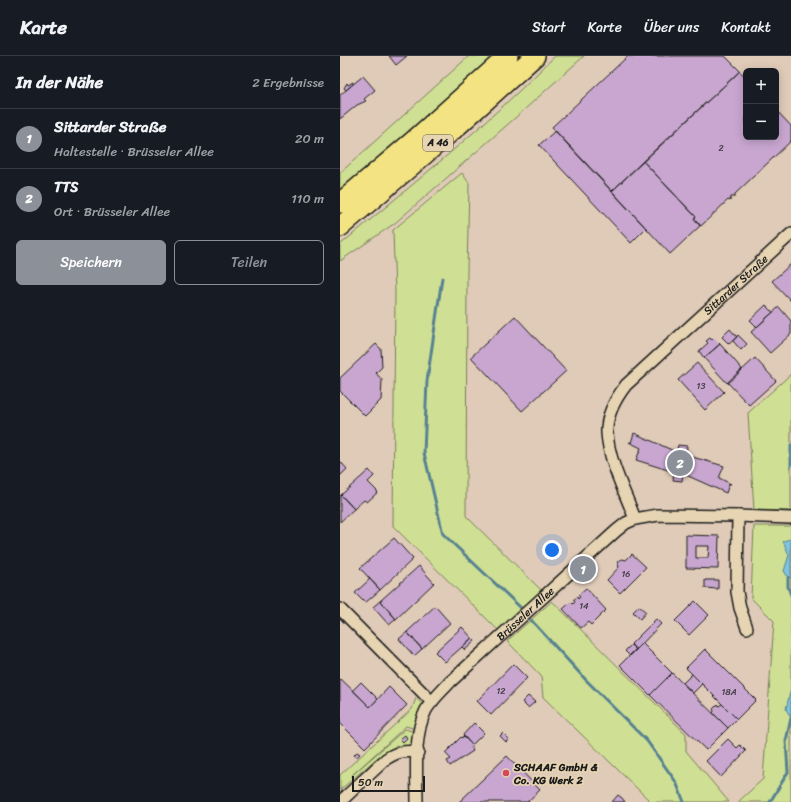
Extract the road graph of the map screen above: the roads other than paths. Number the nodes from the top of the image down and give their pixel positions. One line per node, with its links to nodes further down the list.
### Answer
1 (508, 56): 3 (highway, A 46)
2 (535, 56): 4 (highway, A 46)
3 (340, 203)
4 (340, 227)
5 (791, 234): 8 (street, Sittarder Straße)
6 (738, 516): 7 (street, Brüsseler Allee); 8 (street, Brüsseler Allee); 10 (street)
7 (791, 518)
8 (635, 519): 11 (street, Brüsseler Allee)
9 (340, 609): 11 (street)
10 (746, 628)
11 (432, 702): 12 (street, Brüsseler Allee)
12 (418, 752): 13 (street); 14 (street, Brüsseler Allee)
13 (340, 802)
14 (417, 802)

